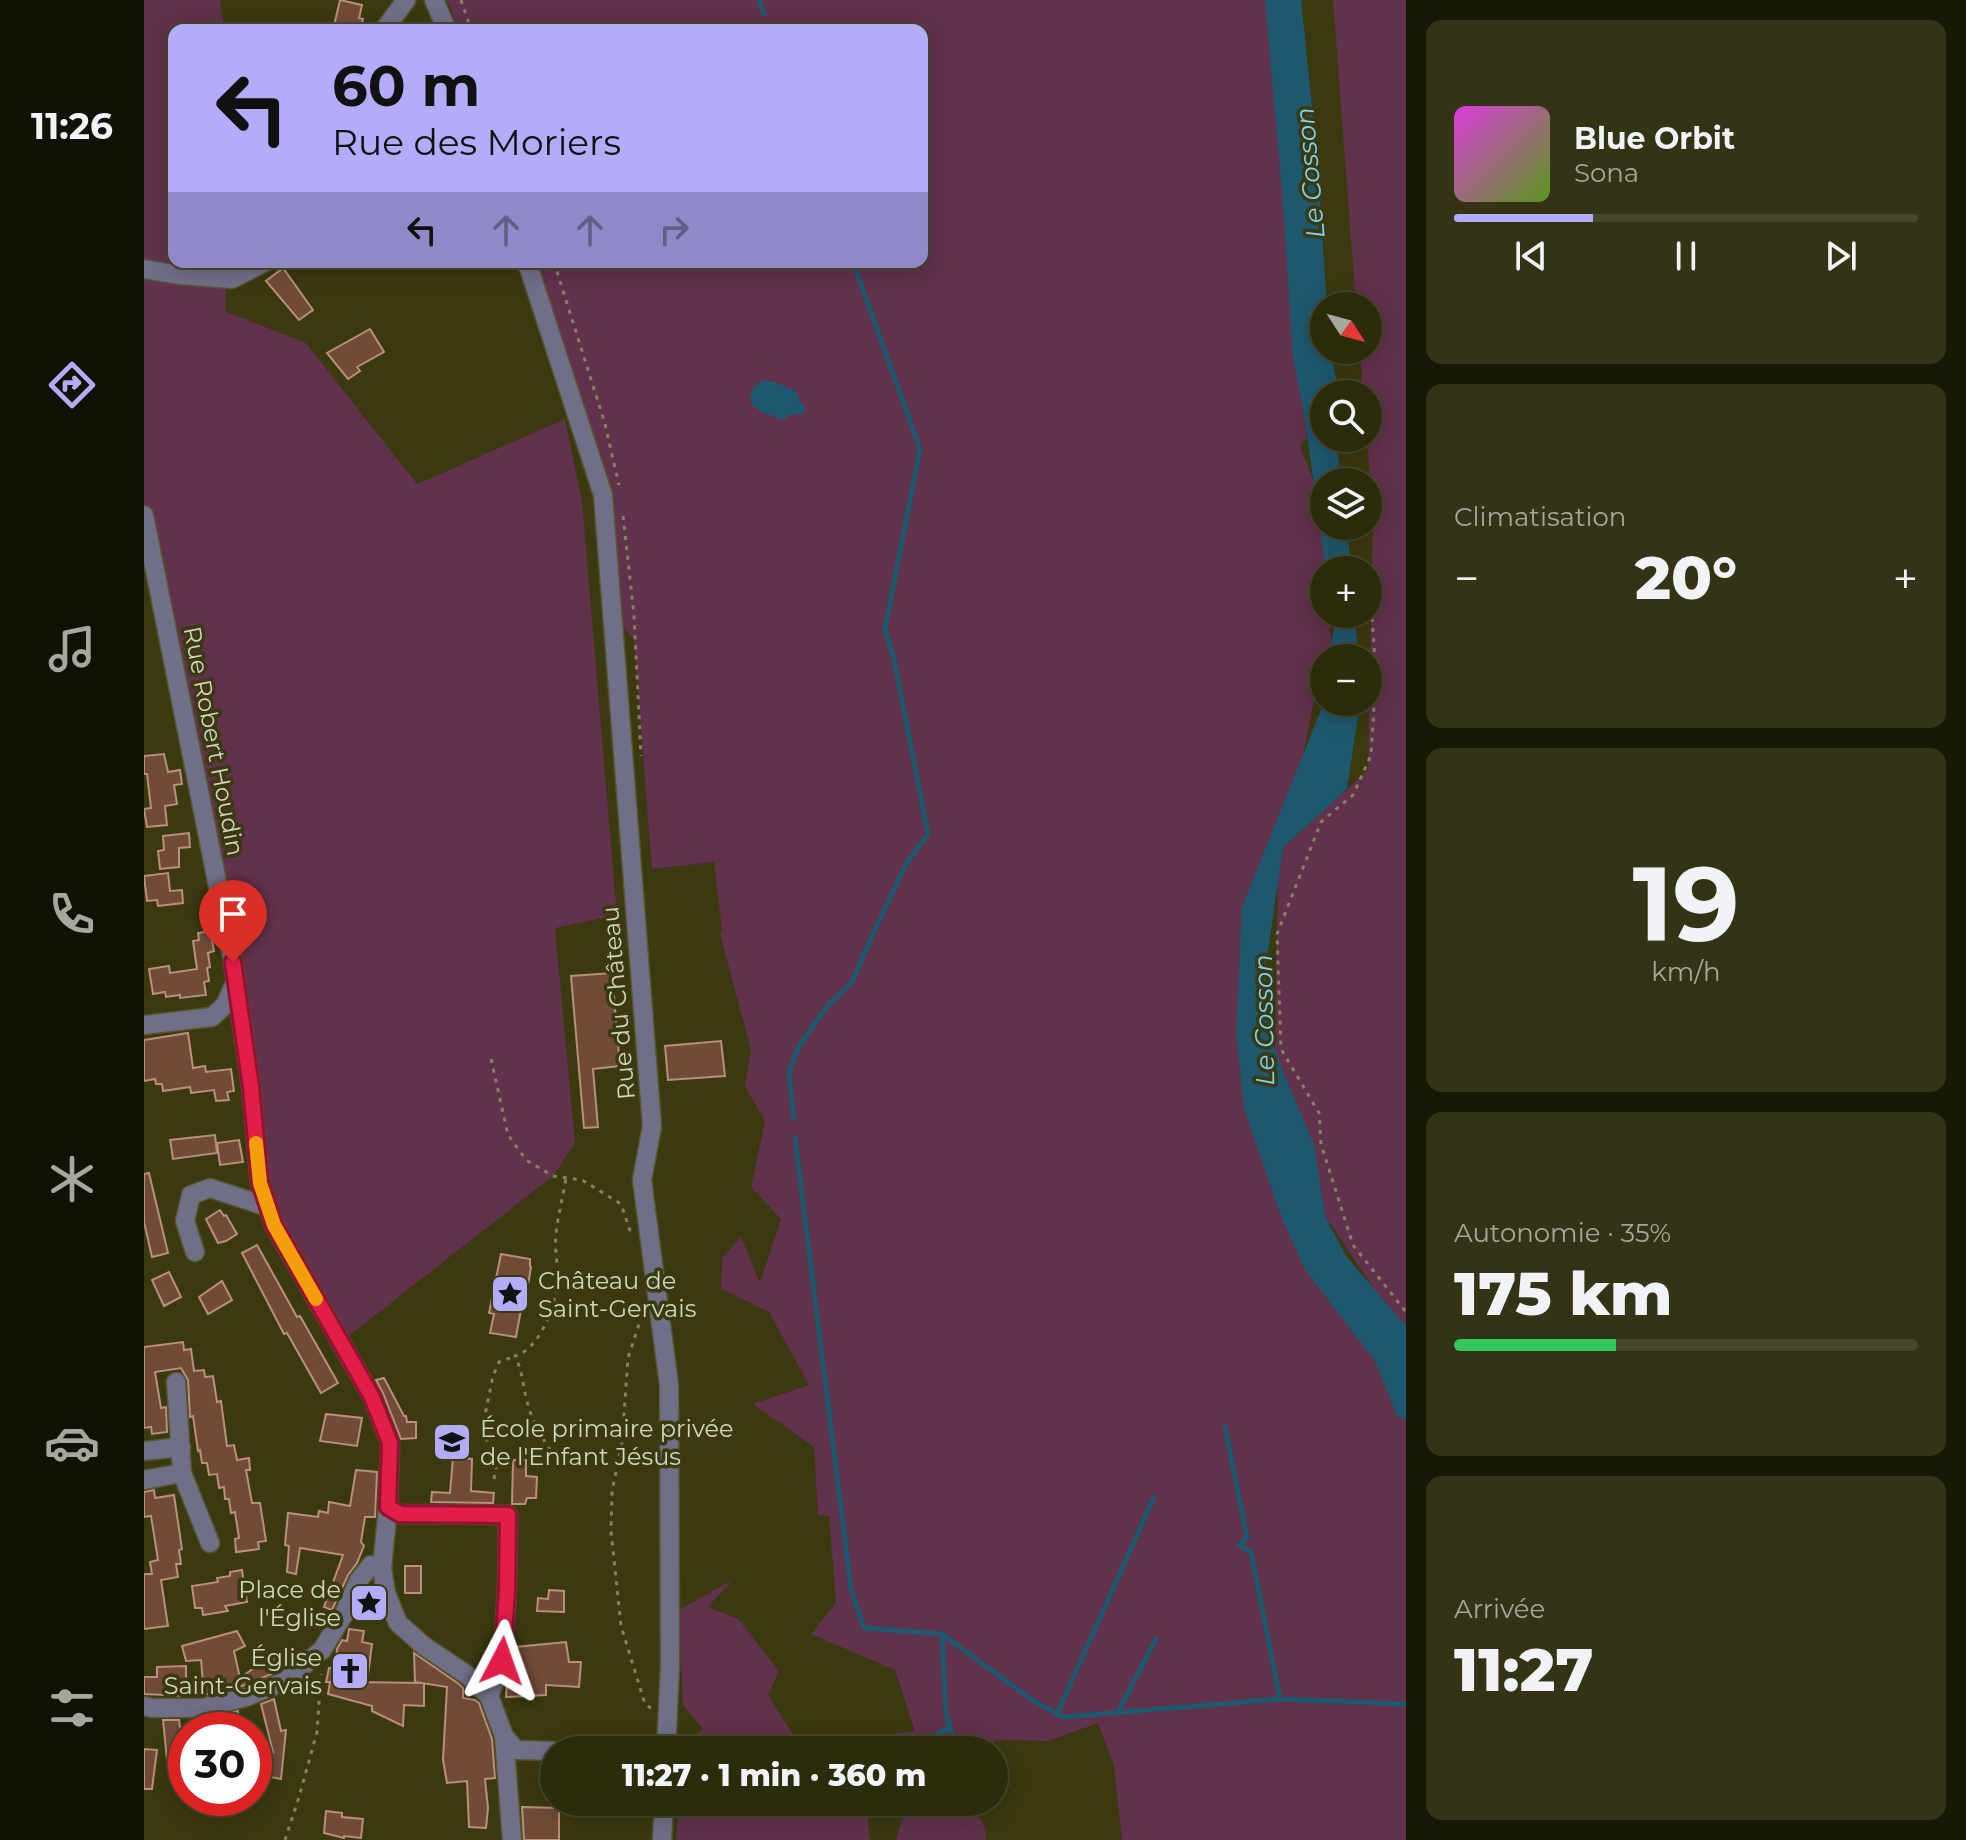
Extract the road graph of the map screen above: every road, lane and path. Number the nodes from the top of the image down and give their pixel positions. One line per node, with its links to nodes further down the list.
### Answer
1 (406, 0): 4 (street)
2 (434, 0): 5 (street)
3 (461, 0): 6 (path)
4 (388, 24)
5 (444, 24)
6 (469, 24)
7 (253, 268): 9 (street)
8 (529, 268): 37 (street, Rue du Château)
9 (144, 269)
10 (144, 515): 12 (street, Rue Robert Houdin)
11 (1373, 628): 21 (path)
12 (235, 983): 13 (street); 15 (street, Rue Robert Houdin)
13 (212, 1017): 14 (street); 15 (street)
14 (144, 1025)
15 (245, 1046): 18 (street, Rue Robert Houdin)
16 (491, 1059): 17 (path)
17 (566, 1178): 19 (path); 23 (path)
18 (268, 1207): 20 (street); 31 (street, Rue Robert Houdin)
19 (635, 1247)
20 (195, 1252)
21 (1406, 1312)
22 (642, 1315): 37 (path)
23 (515, 1356): 27 (path); 29 (path)
24 (176, 1382): 25 (street)
25 (181, 1447): 26 (street); 28 (street)
26 (144, 1451)
27 (561, 1467)
28 (182, 1473): 30 (street); 32 (street)
29 (494, 1479)
30 (144, 1480)
31 (388, 1507): 33 (street, Rue Robert Houdin); 35 (street)
32 (210, 1543)
33 (382, 1568): 34 (street); 35 (street, Rue Robert Houdin)
34 (322, 1650): 36 (street); 42 (path)
35 (489, 1696): 38 (street)
36 (144, 1706)
37 (667, 1721): 39 (street, Rue du Château)
38 (504, 1736): 40 (street); 43 (street)
39 (666, 1736)
40 (540, 1751)
41 (663, 1816): 44 (street)
42 (285, 1840)
43 (512, 1840)
44 (662, 1840)

